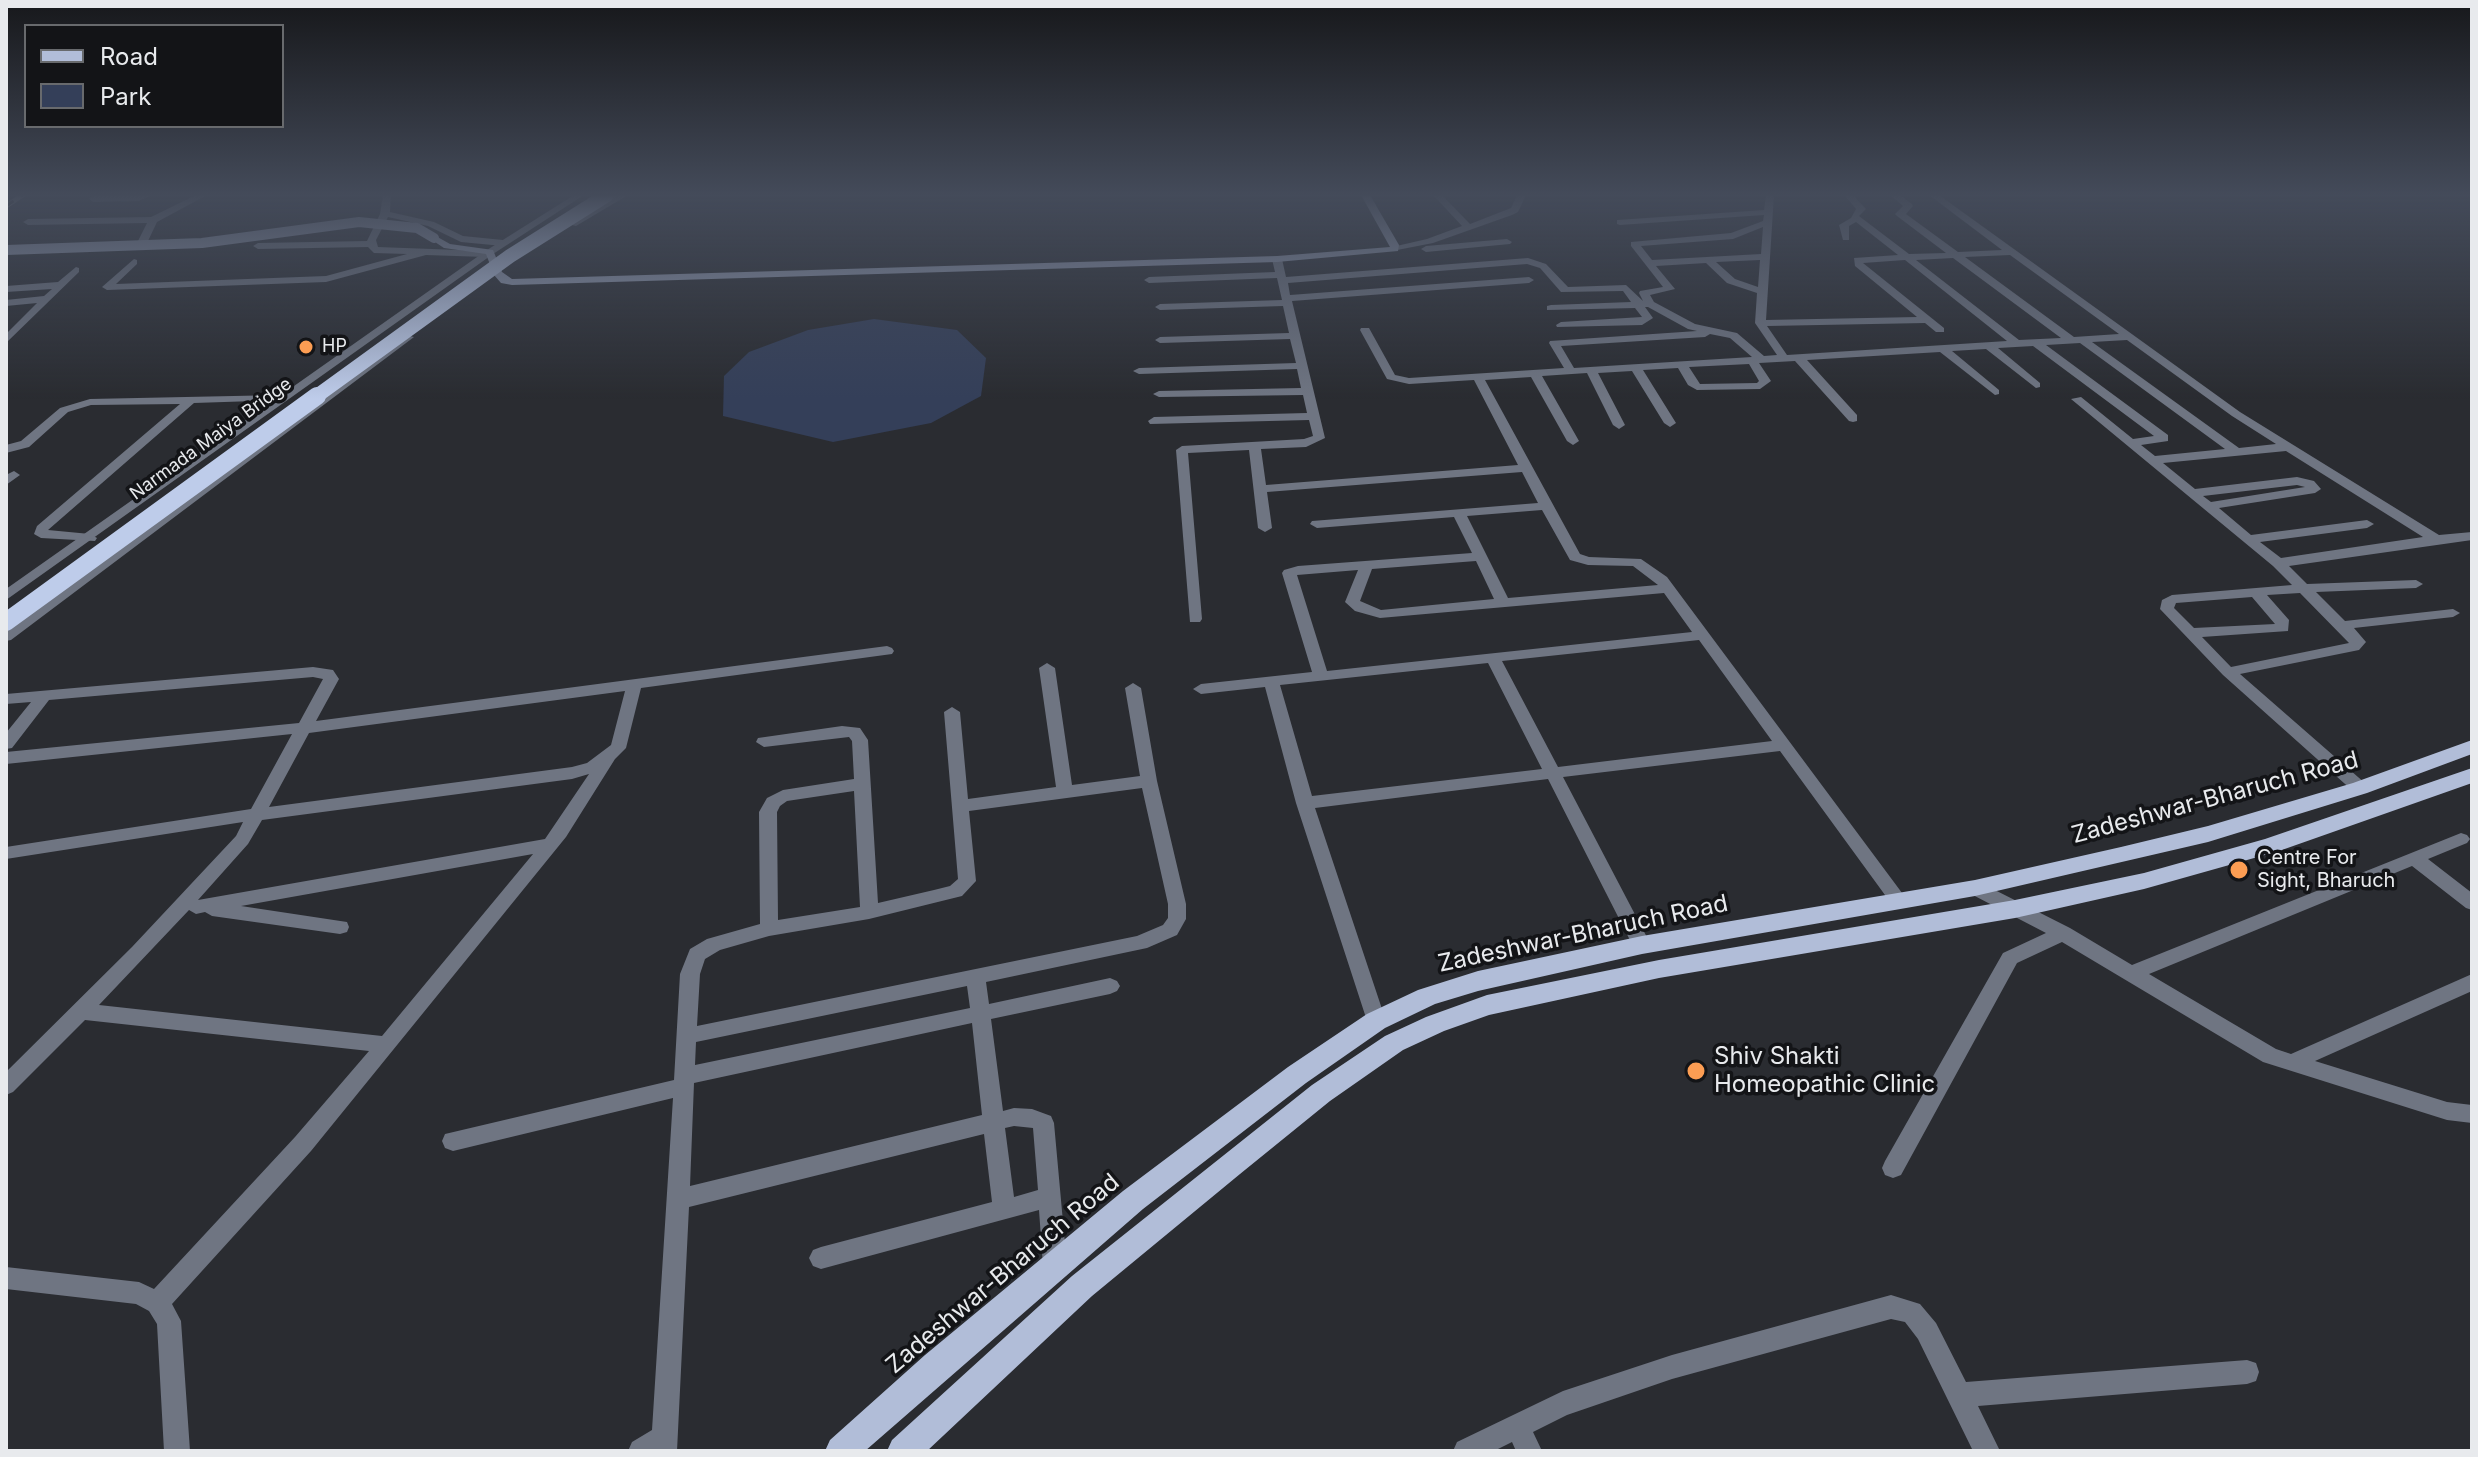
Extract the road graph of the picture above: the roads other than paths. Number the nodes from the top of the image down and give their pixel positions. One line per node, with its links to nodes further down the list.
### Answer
1 (133, 263): 2 (street)
2 (385, 263)
3 (474, 263): 67 (street)
4 (490, 263): 104 (highway, Narmada Maiya Bridge, bridge)
5 (494, 263): 23 (main road)
6 (500, 263): 107 (highway, bridge)
7 (517, 263): 23 (street)
8 (1030, 263): 23 (main road)
9 (1164, 263): 23 (main road)
10 (1278, 263): 24 (street)
11 (1424, 263): 21 (street)
12 (1499, 263): 21 (street)
13 (1534, 263): 34 (street)
14 (1651, 263): 34 (street)
15 (1711, 263): 30 (street)
16 (1765, 263): 30 (street)
17 (1858, 263): 37 (street)
18 (1915, 263): 49 (street)
19 (1970, 263): 47 (street)
20 (2028, 263): 44 (street)
21 (1427, 268): 24 (street); 28 (street)
22 (76, 270): 27 (street)
23 (500, 274): 111 (street)
24 (1281, 277): 25 (street); 32 (street)
25 (1149, 280)
26 (1529, 280): 28 (street)
27 (61, 285): 29 (street); 31 (street)
28 (1442, 287): 32 (street)
29 (6, 289)
30 (1763, 292): 38 (street)
31 (46, 299): 33 (street); 45 (street)
32 (1287, 301): 35 (street); 43 (street)
33 (6, 303)
34 (1644, 303): 36 (street); 39 (street); 42 (street)
35 (1160, 307)
36 (1551, 308)
37 (1928, 320): 38 (street); 41 (street)
38 (1760, 323): 53 (street)
39 (1561, 325)
40 (1365, 330): 62 (street)
41 (1940, 330)
42 (1722, 333): 54 (street); 60 (street)
43 (1295, 336): 46 (street); 56 (street)
44 (2129, 337): 47 (street); 78 (street)
45 (6, 340)
46 (1160, 340)
47 (2077, 340): 48 (street); 80 (street)
48 (2036, 343): 49 (street); 76 (street)
49 (2017, 344): 50 (street)
50 (1989, 346): 51 (street); 63 (street)
51 (1942, 348): 52 (street); 65 (street)
52 (1798, 357): 53 (street); 71 (street)
53 (1784, 358): 54 (street)
54 (1757, 360): 55 (street); 55 (street)
55 (1682, 365): 57 (street)
56 (1302, 366): 58 (street); 64 (street)
57 (1636, 368): 59 (street); 73 (street)
58 (1139, 371)
59 (1591, 371): 60 (street); 74 (street)
60 (1572, 373): 61 (street)
61 (1536, 375): 62 (street); 75 (street)
62 (1479, 379): 82 (street)
63 (2036, 385)
64 (1308, 391): 66 (street); 70 (street)
65 (1995, 392)
66 (1159, 394)
67 (281, 398): 69 (street); 92 (street)
68 (2077, 399): 76 (street)
69 (191, 400): 79 (street); 92 (street)
70 (1313, 416): 72 (street); 77 (street)
71 (1853, 418)
72 (1154, 421)
73 (1670, 423)
74 (1619, 425)
75 (1573, 441)
76 (2131, 443): 81 (street)
77 (1254, 445): 83 (street); 106 (street)
78 (2288, 447): 80 (street); 94 (street)
79 (6, 449)
80 (2237, 452): 81 (street)
81 (2154, 460): 84 (street)
82 (1526, 468): 83 (street); 85 (street)
83 (1260, 489): 90 (street)
84 (2194, 493): 86 (street); 86 (street)
85 (1546, 506): 87 (street); 99 (street)
86 (2209, 506): 93 (street)
87 (1459, 513): 88 (street); 95 (street)
88 (1317, 524)
89 (2367, 524): 93 (street)
90 (1265, 528)
91 (2472, 536): 94 (street)
92 (90, 538): 102 (street)
93 (2249, 539): 96 (street)
94 (2436, 539): 96 (street)
95 (1480, 557): 97 (street); 103 (street)
96 (2278, 563): 100 (street)
97 (1367, 565): 103 (street); 116 (street)
98 (2416, 584): 100 (street)
99 (1668, 588): 103 (street); 110 (street)
100 (2305, 588): 101 (street); 108 (street)
101 (2256, 592): 109 (street); 109 (street)
102 (6, 596)
103 (1503, 603)
104 (6, 608)
105 (2453, 613): 108 (street)
106 (1195, 619)
107 (6, 622)
108 (2345, 625): 115 (street)
109 (2191, 633): 115 (street)
110 (1702, 635): 113 (street); 127 (street)
111 (6, 637)
112 (887, 651): 118 (street)
113 (1493, 658): 116 (street); 131 (street)
114 (1047, 668): 136 (street)
115 (2228, 672): 135 (street)
116 (1321, 676): 117 (street)
117 (1271, 682): 120 (street); 137 (street)
118 (634, 684): 124 (street); 130 (street)
119 (1133, 688): 133 (street)
120 (1201, 689)
121 (44, 696): 122 (street); 124 (street); 126 (street)
122 (6, 699)
123 (952, 712): 138 (street)
124 (304, 728): 129 (street); 139 (street)
125 (764, 742): 134 (street)
126 (6, 744)
127 (1784, 745): 131 (street); 145 (street)
128 (2472, 747): 135 (main road, Zadeshwar-Bharuch Road)
129 (6, 758)
130 (607, 759): 139 (street); 141 (street)
131 (1551, 773): 137 (street); 153 (street)
132 (2472, 775): 148 (main road)
133 (1149, 781): 136 (street); 155 (street)
134 (862, 784): 149 (street); 151 (street)
135 (2360, 788): 144 (main road, Zadeshwar-Bharuch Road)
136 (1065, 792): 138 (street)
137 (1305, 803): 160 (street)
138 (960, 806): 149 (street)
139 (258, 814): 142 (street); 147 (street)
140 (2461, 839): 143 (street)
141 (549, 845): 147 (street); 162 (street)
142 (6, 853)
143 (2414, 858): 146 (street); 154 (street)
144 (1975, 888): 145 (main road, Zadeshwar-Bharuch Road); 148 (street)
145 (1899, 901): 153 (main road, Zadeshwar-Bharuch Road)
146 (2472, 903)
147 (190, 906): 150 (street); 158 (street)
148 (2015, 909): 152 (street); 184 (main road)
149 (869, 912): 151 (street)
150 (340, 927)
151 (769, 929): 161 (street)
152 (2063, 933): 154 (street); 169 (street)
153 (1642, 945): 160 (main road, Zadeshwar-Bharuch Road)
154 (2130, 974): 163 (street)
155 (976, 977): 159 (street); 161 (street)
156 (2472, 982): 163 (street)
157 (1110, 986): 159 (street)
158 (80, 1011): 162 (street); 165 (street)
159 (978, 1014): 164 (street); 167 (street)
160 (1376, 1021): 174 (main road, Zadeshwar-Bharuch Road)
161 (687, 1036): 164 (street)
162 (387, 1045): 176 (street)
163 (2291, 1063): 166 (street)
164 (684, 1081): 168 (street); 171 (street)
165 (6, 1086)
166 (2472, 1114)
167 (993, 1122): 170 (street); 171 (street); 172 (street)
168 (453, 1141)
169 (1893, 1168)
170 (1051, 1197): 172 (street); 174 (street)
171 (679, 1199): 180 (street)
172 (1004, 1210): 173 (street)
173 (821, 1258)
174 (1055, 1266): 183 (main road, Zadeshwar-Bharuch Road)
175 (6, 1278): 176 (street)
176 (157, 1303): 181 (street)
177 (2247, 1372): 178 (street)
178 (1960, 1395): 179 (street); 187 (street)
179 (1517, 1426): 185 (street); 186 (street)
180 (665, 1443): 182 (street)
181 (177, 1451)
182 (641, 1451)
183 (841, 1451)
184 (903, 1451)
185 (1466, 1451)
186 (1529, 1451)
187 (1987, 1451)

